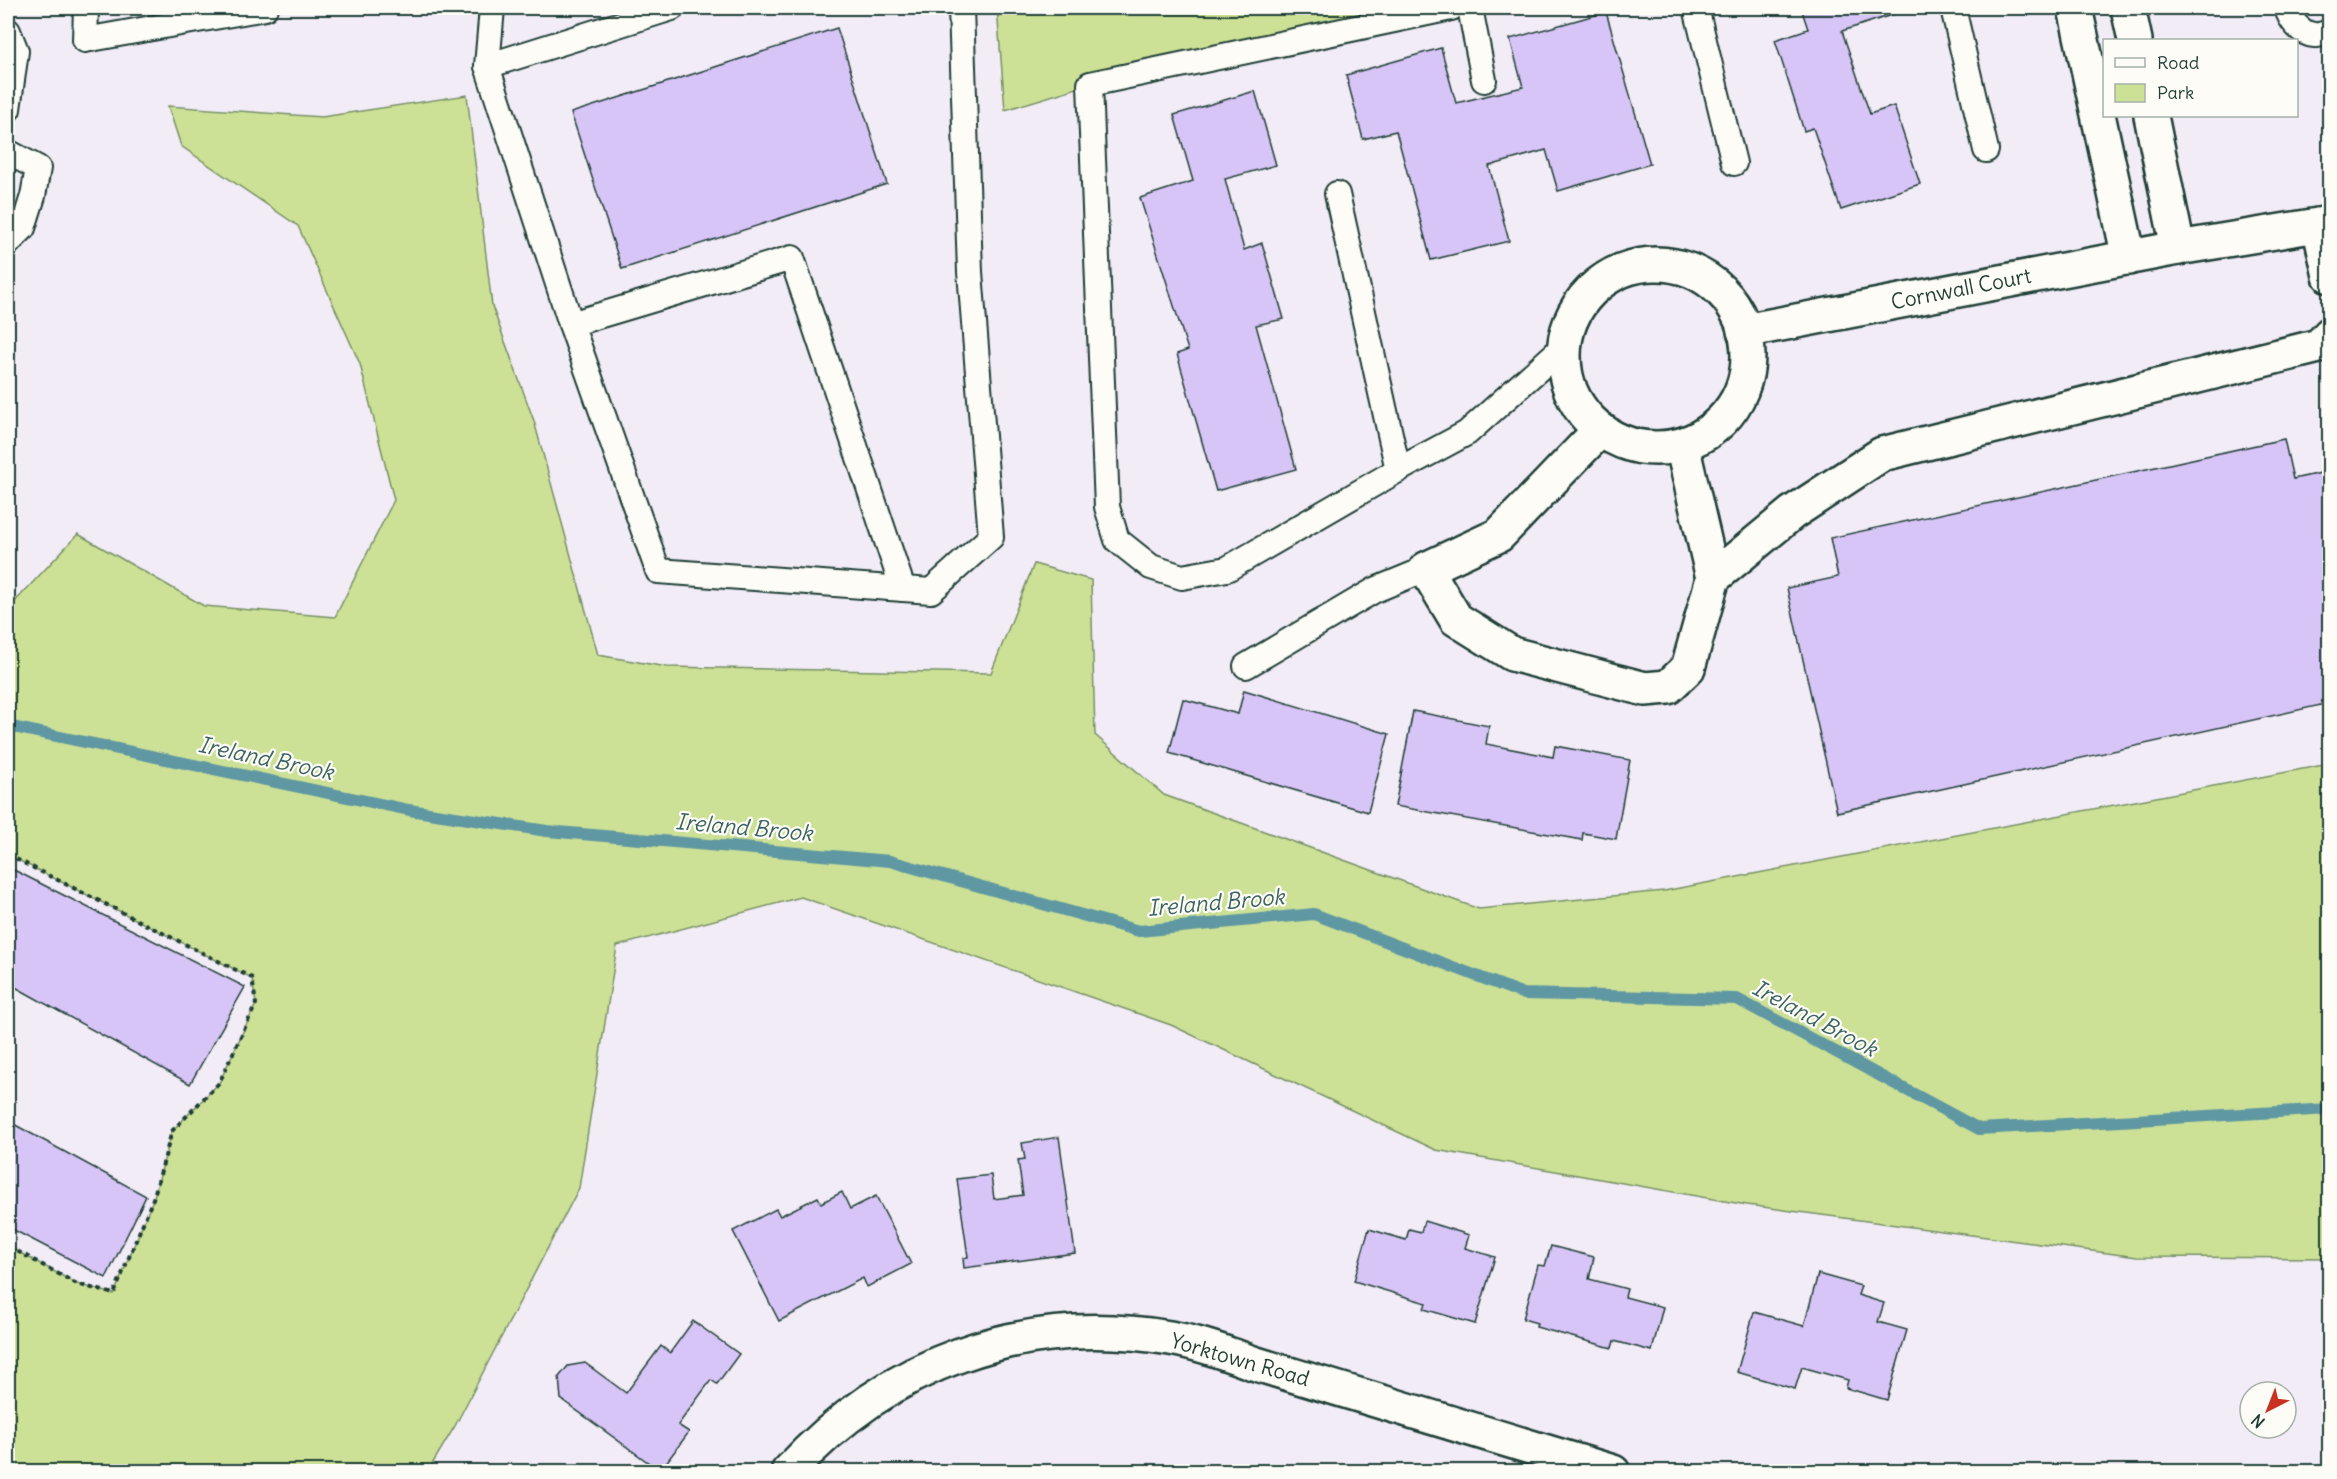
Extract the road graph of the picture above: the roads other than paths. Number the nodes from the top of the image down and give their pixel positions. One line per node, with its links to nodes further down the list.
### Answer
1 (86, 8): 2 (lane)
2 (265, 8)
3 (492, 8): 16 (lane)
4 (672, 8): 16 (lane)
5 (961, 8): 38 (lane)
6 (1450, 8): 35 (lane)
7 (1470, 8): 17 (lane)
8 (1696, 8): 22 (lane)
9 (1953, 8): 20 (lane)
10 (2075, 8): 27 (street)
11 (2128, 8): 15 (street)
12 (2287, 8): 14 (lane)
13 (8, 31): 18 (lane)
14 (2330, 32)
15 (2135, 39)
16 (487, 66): 29 (lane)
17 (1485, 80)
18 (8, 109)
19 (2151, 117): 26 (street)
20 (1986, 150)
21 (8, 152): 25 (lane)
22 (1734, 163)
23 (1337, 194): 35 (lane)
24 (2324, 224): 26 (street, Cornwall Court); 28 (street)
25 (8, 243)
26 (2178, 248): 27 (street, Cornwall Court)
27 (2129, 258): 30 (street, Cornwall Court)
28 (2330, 276)
29 (571, 324): 38 (lane); 38 (lane)
30 (1744, 331): 32 (street); 34 (street)
31 (2326, 343): 37 (street)
32 (1563, 347): 33 (street); 35 (lane)
33 (1600, 430): 34 (street); 36 (street)
34 (1682, 445): 37 (street)
35 (1398, 470)
36 (1426, 569): 37 (street); 39 (lane)
37 (1713, 579)
38 (903, 589)
39 (1246, 666)
40 (788, 1472): 41 (street, Yorktown Road)
41 (1612, 1472)

